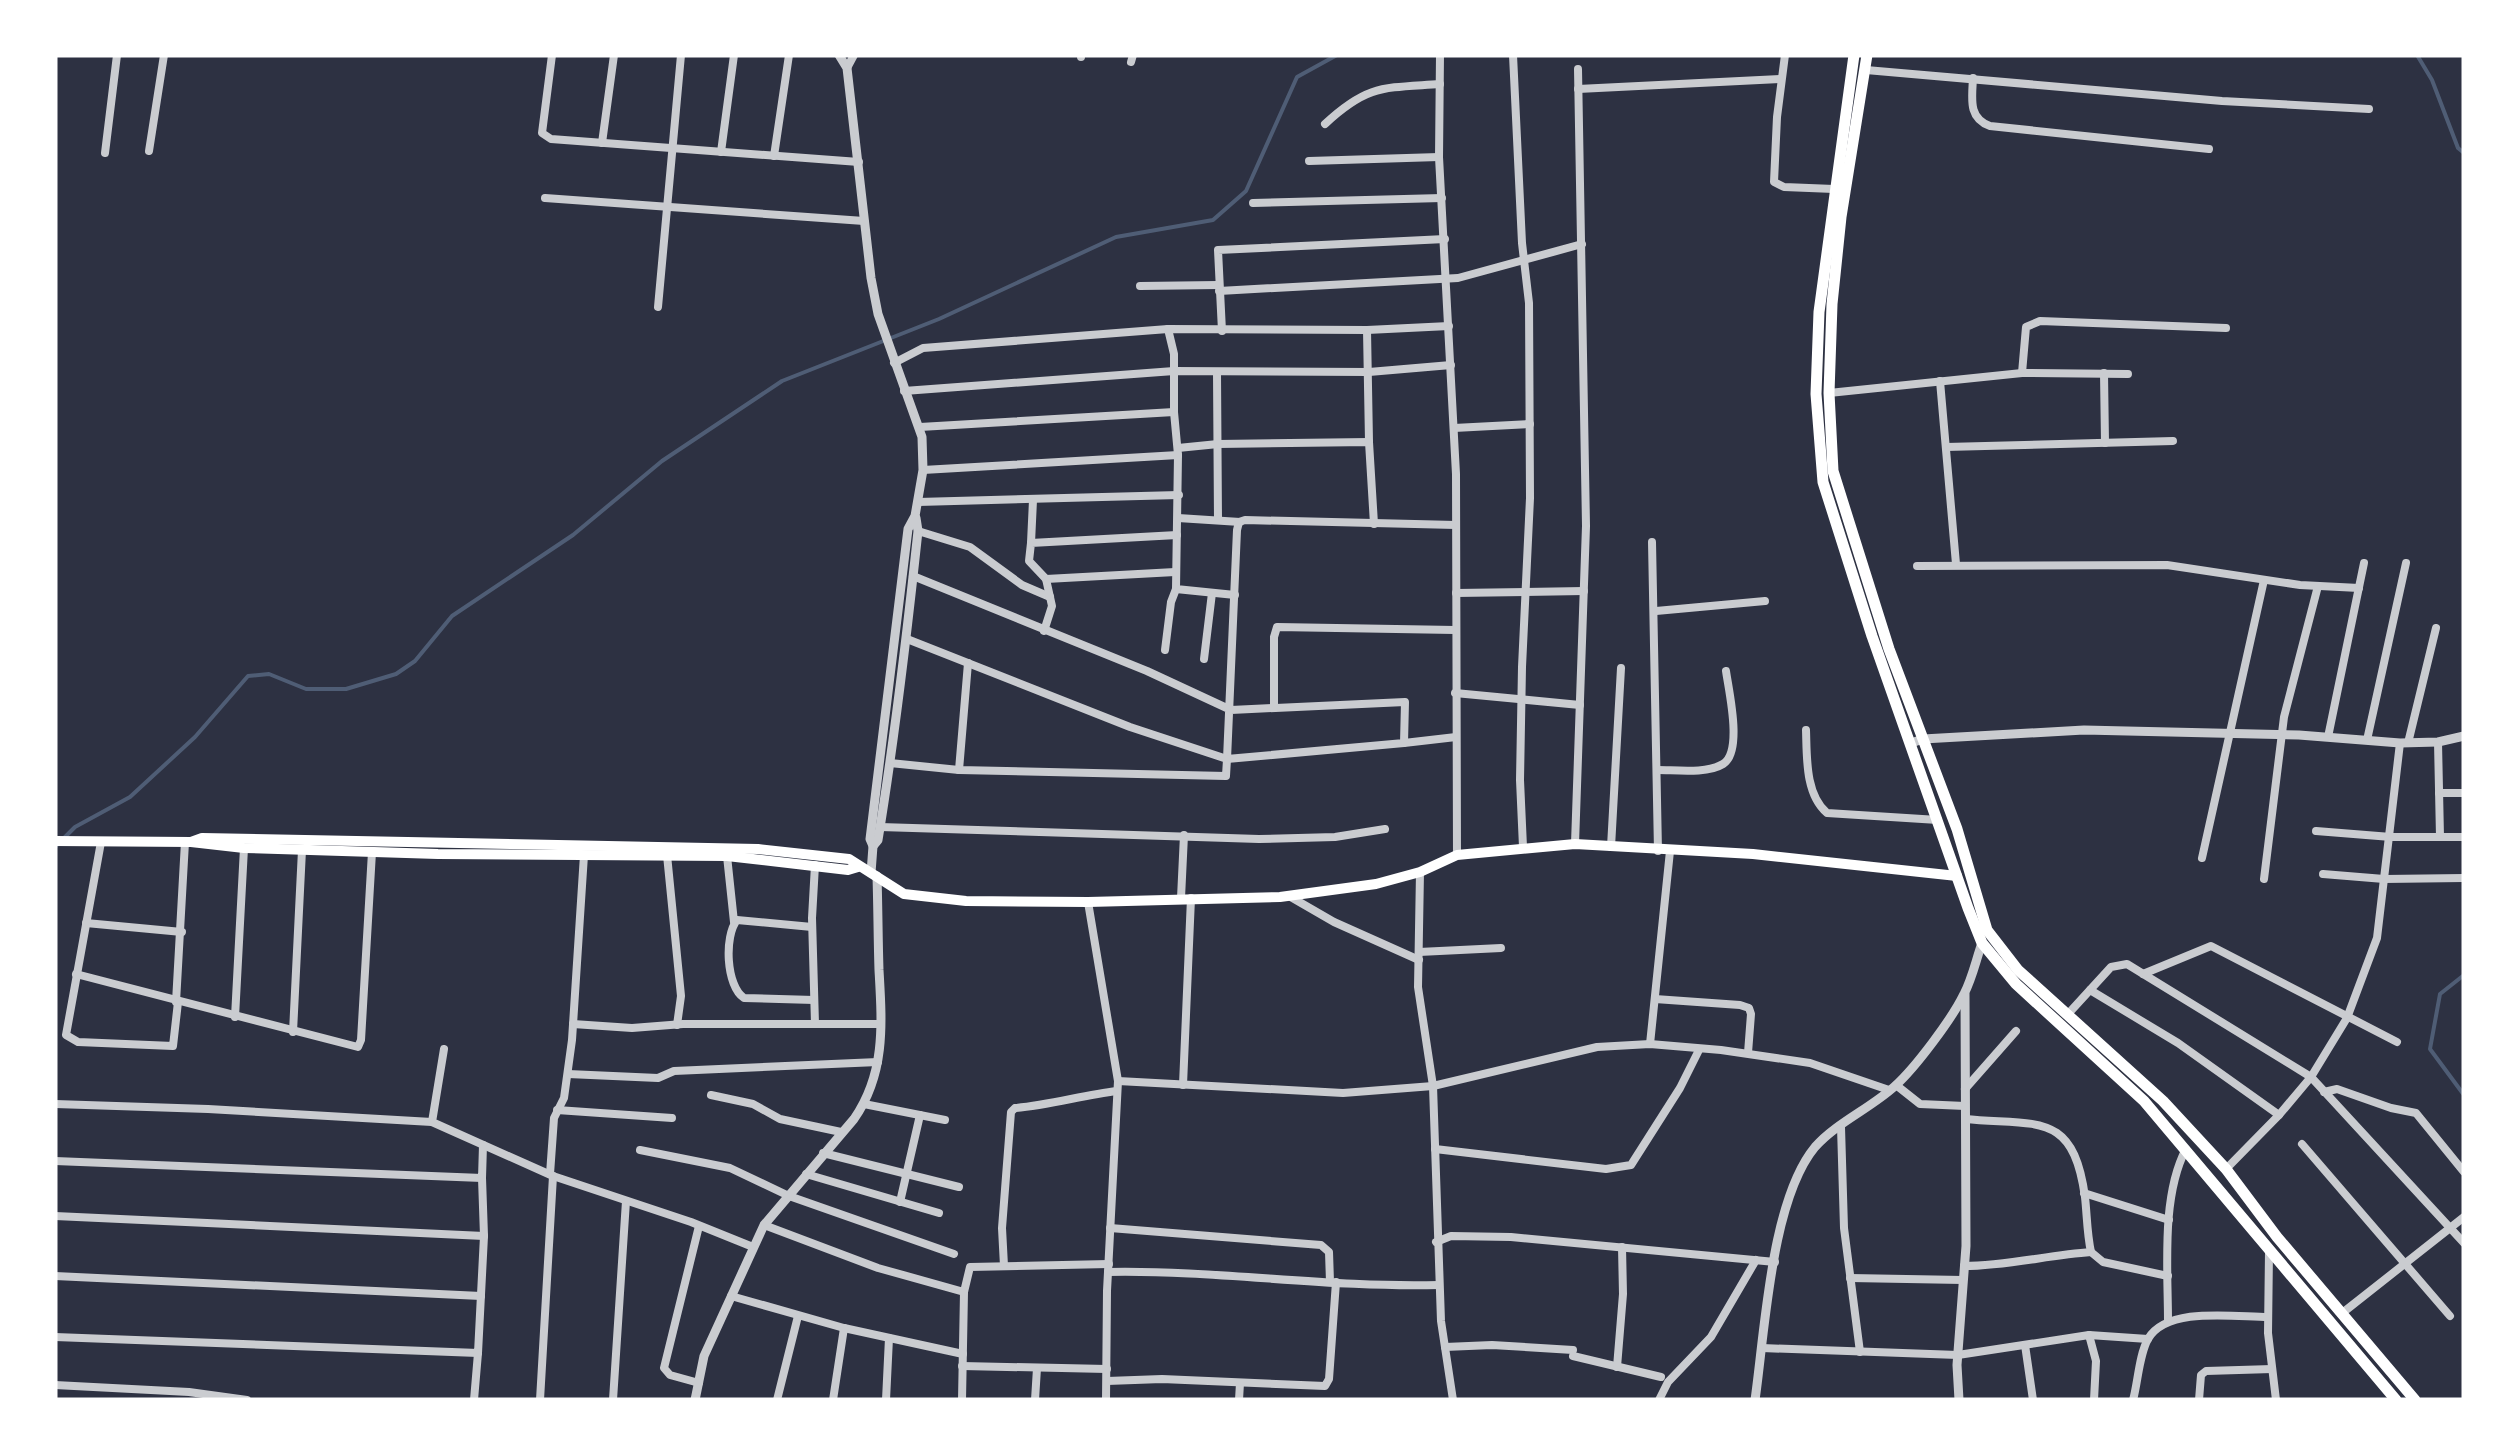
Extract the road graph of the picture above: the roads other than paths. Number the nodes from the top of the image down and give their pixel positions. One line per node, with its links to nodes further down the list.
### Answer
1 (117, 55): 29 (street)
2 (164, 55): 27 (street)
3 (552, 55): 24 (street)
4 (614, 55): 24 (street)
5 (682, 55): 25 (street)
6 (734, 55): 28 (street)
7 (789, 55): 30 (street)
8 (839, 55): 15 (street)
9 (854, 55): 15 (street)
10 (1440, 55): 20 (street)
11 (1513, 55): 43 (street)
12 (1785, 55): 19 (street)
13 (1854, 55): 34 (main road)
14 (1867, 55): 17 (main road)
15 (848, 68): 33 (street)
16 (1578, 70): 21 (street)
17 (1866, 70): 18 (street); 34 (main road)
18 (1973, 78): 22 (street); 26 (street)
19 (1780, 80): 21 (street); 35 (street)
20 (1440, 84): 23 (street); 31 (street)
21 (1578, 89): 42 (street)
22 (2369, 109)
23 (1326, 124)
24 (602, 143): 25 (street)
25 (672, 149): 28 (street); 39 (street)
26 (2209, 149)
27 (149, 151)
28 (722, 152): 30 (street)
29 (106, 153)
30 (774, 156): 33 (street)
31 (1440, 157): 32 (street); 37 (street)
32 (1309, 161)
33 (859, 162): 40 (street)
34 (1845, 163): 35 (main road); 44 (main road)
35 (1834, 189): 44 (main road)
36 (545, 198): 39 (street)
37 (1442, 198): 38 (street); 41 (street)
38 (1253, 203)
39 (669, 207): 40 (street); 48 (street)
40 (864, 220): 54 (street)
41 (1445, 239): 45 (street); 47 (street)
42 (1582, 244): 43 (street); 100 (street)
43 (1524, 261): 45 (street); 66 (street)
44 (1829, 270): 64 (main road)
45 (1448, 279): 47 (street); 49 (street)
46 (1140, 286): 47 (street)
47 (1219, 288): 53 (street)
48 (658, 307)
49 (1450, 326): 52 (street); 55 (street)
50 (2226, 328): 59 (street)
51 (1168, 329): 53 (street); 54 (street); 56 (street)
52 (1368, 330): 53 (street); 57 (street)
53 (1222, 331)
54 (893, 361): 63 (street)
55 (1451, 365): 57 (street); 68 (street)
56 (1174, 371): 58 (street); 63 (street); 65 (street)
57 (1369, 372): 58 (street); 70 (street)
58 (1217, 373): 72 (street)
59 (2022, 373): 60 (street); 62 (street)
60 (2104, 374): 61 (street); 71 (street)
61 (2128, 374)
62 (1940, 381): 64 (street); 73 (street)
63 (904, 390): 67 (street)
64 (1822, 393): 129 (main road)
65 (1174, 412): 67 (street); 74 (street)
66 (1530, 424): 68 (street); 101 (street)
67 (920, 427): 75 (street)
68 (1454, 428): 84 (street)
69 (2173, 441): 71 (street)
70 (1369, 442): 72 (street); 83 (street)
71 (2105, 443): 73 (street)
72 (1218, 444): 74 (street); 81 (street)
73 (1946, 447): 91 (street)
74 (1178, 452): 75 (street); 76 (street)
75 (923, 470): 78 (street)
76 (1180, 496): 77 (street); 80 (street)
77 (1033, 500): 78 (street); 88 (street)
78 (918, 502): 79 (street)
79 (915, 516): 85 (street); 151 (street)
80 (1178, 518): 81 (street); 86 (street)
81 (1218, 520): 82 (street)
82 (1240, 522): 83 (street); 104 (street)
83 (1374, 524): 84 (street)
84 (1456, 525): 103 (street)
85 (918, 530): 94 (street); 105 (street)
86 (1177, 535): 88 (street); 93 (street)
87 (1652, 542): 107 (street)
88 (1031, 543): 95 (street)
89 (2406, 562): 128 (street)
90 (2364, 563): 98 (street)
91 (1956, 564): 92 (street); 96 (street)
92 (1917, 566)
93 (1175, 572): 95 (street); 99 (street)
94 (913, 576): 109 (street); 111 (street)
95 (1046, 579): 105 (street)
96 (2264, 580): 97 (street); 123 (street)
97 (2318, 586): 98 (street); 124 (street)
98 (2359, 588): 127 (street)
99 (1176, 589): 102 (street); 112 (street)
100 (1584, 591): 101 (street); 119 (street)
101 (1526, 592): 103 (street); 118 (street)
102 (1212, 593): 104 (street); 113 (street)
103 (1456, 593): 110 (street)
104 (1235, 595): 121 (street)
105 (1050, 598): 109 (street)
106 (1765, 601): 107 (street)
107 (1656, 611): 136 (street)
108 (2436, 628): 132 (street)
109 (1044, 630): 121 (street)
110 (1456, 630): 117 (street); 120 (street)
111 (907, 640): 114 (street); 134 (street)
112 (1165, 650)
113 (1204, 659)
114 (968, 663): 133 (street); 135 (street)
115 (1621, 668): 154 (street)
116 (1726, 671): 136 (street)
117 (1455, 693): 118 (street); 126 (street)
118 (1523, 700): 119 (street); 152 (street)
119 (1580, 706): 150 (street)
120 (1274, 708): 121 (street); 131 (street)
121 (1231, 710): 133 (street)
122 (1806, 730): 139 (street)
123 (2228, 734): 124 (street); 129 (street); 162 (street)
124 (2280, 736): 127 (street); 170 (street)
125 (2464, 736): 130 (street)
126 (1456, 737): 131 (street); 160 (street)
127 (2328, 737): 128 (street)
128 (2367, 740): 132 (street)
129 (1917, 741): 139 (main road); 187 (main road)
130 (2438, 742): 132 (street); 137 (street)
131 (1404, 743): 133 (street)
132 (2404, 743): 144 (street)
133 (1227, 759): 135 (street)
134 (890, 762): 135 (street); 140 (street)
135 (959, 770)
136 (1658, 770): 156 (street)
137 (2439, 793): 138 (street); 146 (street)
138 (2464, 793)
139 (1938, 820): 168 (main road)
140 (880, 827): 143 (street); 151 (street)
141 (1385, 829): 143 (street)
142 (2316, 832): 144 (street)
143 (1184, 836): 173 (street)
144 (2391, 837): 146 (street); 171 (street)
145 (2464, 837): 146 (street)
146 (2440, 838)
147 (55, 840): 148 (main road)
148 (100, 842): 149 (main road); 176 (street)
149 (188, 842): 153 (main road); 164 (main road); 178 (street)
150 (1576, 844): 152 (main road); 154 (main road)
151 (873, 846): 167 (street)
152 (1523, 847): 160 (main road)
153 (244, 848): 155 (main road); 191 (street)
154 (1611, 848): 156 (main road)
155 (302, 850): 157 (main road); 198 (street)
156 (1664, 851): 168 (main road); 186 (street)
157 (372, 852): 158 (main road); 198 (street)
158 (584, 854): 159 (main road); 193 (street)
159 (668, 854): 161 (main road); 196 (street)
160 (1457, 854): 165 (main road)
161 (727, 856): 163 (main road); 175 (street)
162 (2202, 858)
163 (815, 865): 164 (main road); 177 (street)
164 (858, 867): 167 (main road)
165 (1420, 872): 172 (main road); 181 (street)
166 (2323, 874): 171 (street)
167 (874, 875): 174 (main road); 195 (street)
168 (1957, 876): 179 (main road)
169 (2464, 878): 171 (street)
170 (2264, 879)
171 (2384, 879): 192 (street)
172 (1289, 896): 173 (main road); 181 (street)
173 (1186, 898): 174 (main road); 207 (street)
174 (1088, 902): 208 (street)
175 (734, 922): 177 (street); 188 (street)
176 (86, 923): 178 (street); 182 (street)
177 (812, 927): 188 (street)
178 (182, 932): 189 (street)
179 (1982, 943): 185 (street); 187 (main road)
180 (1502, 948): 181 (street)
181 (1419, 956): 209 (street)
182 (76, 974): 189 (street); 189 (street)
183 (2143, 974): 184 (street); 192 (street); 206 (street)
184 (2090, 990): 190 (street); 219 (street)
185 (1964, 994): 210 (street); 211 (street)
186 (1655, 999): 200 (street); 203 (street)
187 (2042, 999): 190 (main road); 229 (main road)
188 (814, 1000): 194 (street)
189 (177, 1002): 191 (street)
190 (2068, 1014): 233 (main road)
191 (235, 1017): 198 (street)
192 (2347, 1018): 199 (street); 206 (street)
193 (573, 1024): 196 (street); 205 (street)
194 (815, 1024): 195 (street); 196 (street)
195 (882, 1024): 204 (street)
196 (677, 1025)
197 (2016, 1031): 211 (street)
198 (293, 1032)
199 (2396, 1042)
200 (1650, 1044): 202 (street); 209 (street)
201 (444, 1048): 223 (street)
202 (1699, 1050): 203 (street); 228 (street)
203 (1748, 1054): 210 (street)
204 (878, 1062): 205 (street); 215 (street)
205 (568, 1074): 217 (street)
206 (2311, 1077): 212 (street); 219 (street)
207 (1183, 1085): 208 (street); 209 (street)
208 (1118, 1086): 251 (street); 263 (street)
209 (1433, 1086): 228 (street)
210 (1892, 1088): 216 (street); 224 (street)
211 (1965, 1089): 216 (street)
212 (2324, 1092): 234 (street); 250 (street)
213 (711, 1094): 225 (street)
214 (55, 1104): 223 (street)
215 (864, 1104): 218 (street); 225 (street)
216 (1965, 1106): 222 (street)
217 (557, 1110): 220 (street); 237 (street)
218 (920, 1115): 221 (street); 236 (street)
219 (2279, 1115): 233 (street)
220 (672, 1118)
221 (945, 1120)
222 (1965, 1120): 240 (street); 264 (street)
223 (432, 1122): 227 (street)
224 (1841, 1127): 261 (street); 268 (street)
225 (842, 1132): 231 (street)
226 (2302, 1144): 262 (street)
227 (483, 1145): 237 (street); 238 (street)
228 (1435, 1149): 253 (street)
229 (2186, 1149): 247 (street); 257 (main road)
230 (640, 1150): 241 (street)
231 (823, 1152): 235 (street); 236 (street)
232 (55, 1161): 238 (street)
233 (2226, 1168): 275 (main road)
234 (2464, 1172)
235 (806, 1174): 241 (street); 243 (street)
236 (906, 1174): 239 (street); 243 (street)
237 (552, 1175): 242 (street); 304 (street)
238 (482, 1178): 252 (street)
239 (959, 1187)
240 (2084, 1193): 247 (street); 258 (street)
241 (789, 1196): 248 (street); 259 (street)
242 (626, 1201): 249 (street); 305 (street)
243 (900, 1202): 244 (street)
244 (939, 1214)
245 (55, 1216): 252 (street)
246 (2464, 1217): 250 (street)
247 (2169, 1220): 267 (street)
248 (764, 1225): 255 (street); 272 (street)
249 (699, 1226): 255 (street); 300 (street)
250 (2451, 1227): 254 (street); 262 (street)
251 (1110, 1228): 265 (street); 270 (street)
252 (484, 1236): 273 (street)
253 (1436, 1242): 256 (street); 271 (street)
254 (2464, 1244)
255 (753, 1247): 274 (street)
256 (1622, 1248): 260 (street); 294 (street)
257 (2269, 1248): 278 (street); 323 (main road)
258 (2091, 1252): 264 (street); 267 (street)
259 (954, 1254)
260 (1756, 1260): 261 (street); 315 (street)
261 (1775, 1262): 287 (street)
262 (2404, 1262): 275 (street); 277 (street)
263 (1004, 1266): 265 (street); 272 (street)
264 (1964, 1266): 269 (street)
265 (1108, 1268): 270 (street); 295 (street)
266 (55, 1276): 273 (street)
267 (2168, 1276): 279 (street)
268 (1850, 1278): 269 (street); 288 (street)
269 (1963, 1280): 291 (street)
270 (1333, 1282): 271 (street); 299 (street)
271 (1439, 1284): 286 (street)
272 (964, 1292): 290 (street)
273 (481, 1296): 289 (street)
274 (731, 1296): 276 (street); 300 (street)
275 (2341, 1314): 324 (main road)
276 (798, 1316): 280 (street); 307 (street)
277 (2450, 1316)
278 (2268, 1317): 279 (street); 296 (street)
279 (2168, 1321): 284 (street)
280 (844, 1328): 283 (street); 308 (street)
281 (2089, 1335): 284 (street); 285 (street); 319 (street)
282 (55, 1338): 289 (street)
283 (889, 1338): 290 (street); 309 (street)
284 (2148, 1339): 320 (street)
285 (2025, 1345): 291 (street); 318 (street)
286 (1446, 1347): 294 (street); 314 (street)
287 (1762, 1348): 288 (street); 316 (street)
288 (1860, 1352): 291 (street)
289 (478, 1353): 303 (street)
290 (964, 1354): 292 (street)
291 (1958, 1355): 317 (street)
292 (962, 1366): 293 (street); 310 (street)
293 (1037, 1368): 295 (street); 311 (street)
294 (1616, 1368): 297 (street)
295 (1107, 1369): 298 (street)
296 (2272, 1370): 321 (street); 322 (street)
297 (1661, 1377)
298 (1107, 1381): 299 (street); 312 (street)
299 (1240, 1383): 313 (street)
300 (700, 1384): 306 (street)
301 (55, 1385): 302 (street)
302 (248, 1400)
303 (474, 1400)
304 (540, 1400)
305 (614, 1400)
306 (695, 1400)
307 (777, 1400)
308 (833, 1400)
309 (886, 1400)
310 (962, 1400)
311 (1035, 1400)
312 (1106, 1400)
313 (1239, 1400)
314 (1454, 1400)
315 (1659, 1400)
316 (1755, 1400)
317 (1959, 1400)
318 (2033, 1400)
319 (2094, 1400)
320 (2133, 1400)
321 (2199, 1400)
322 (2276, 1400)
323 (2396, 1400)
324 (2416, 1400)

